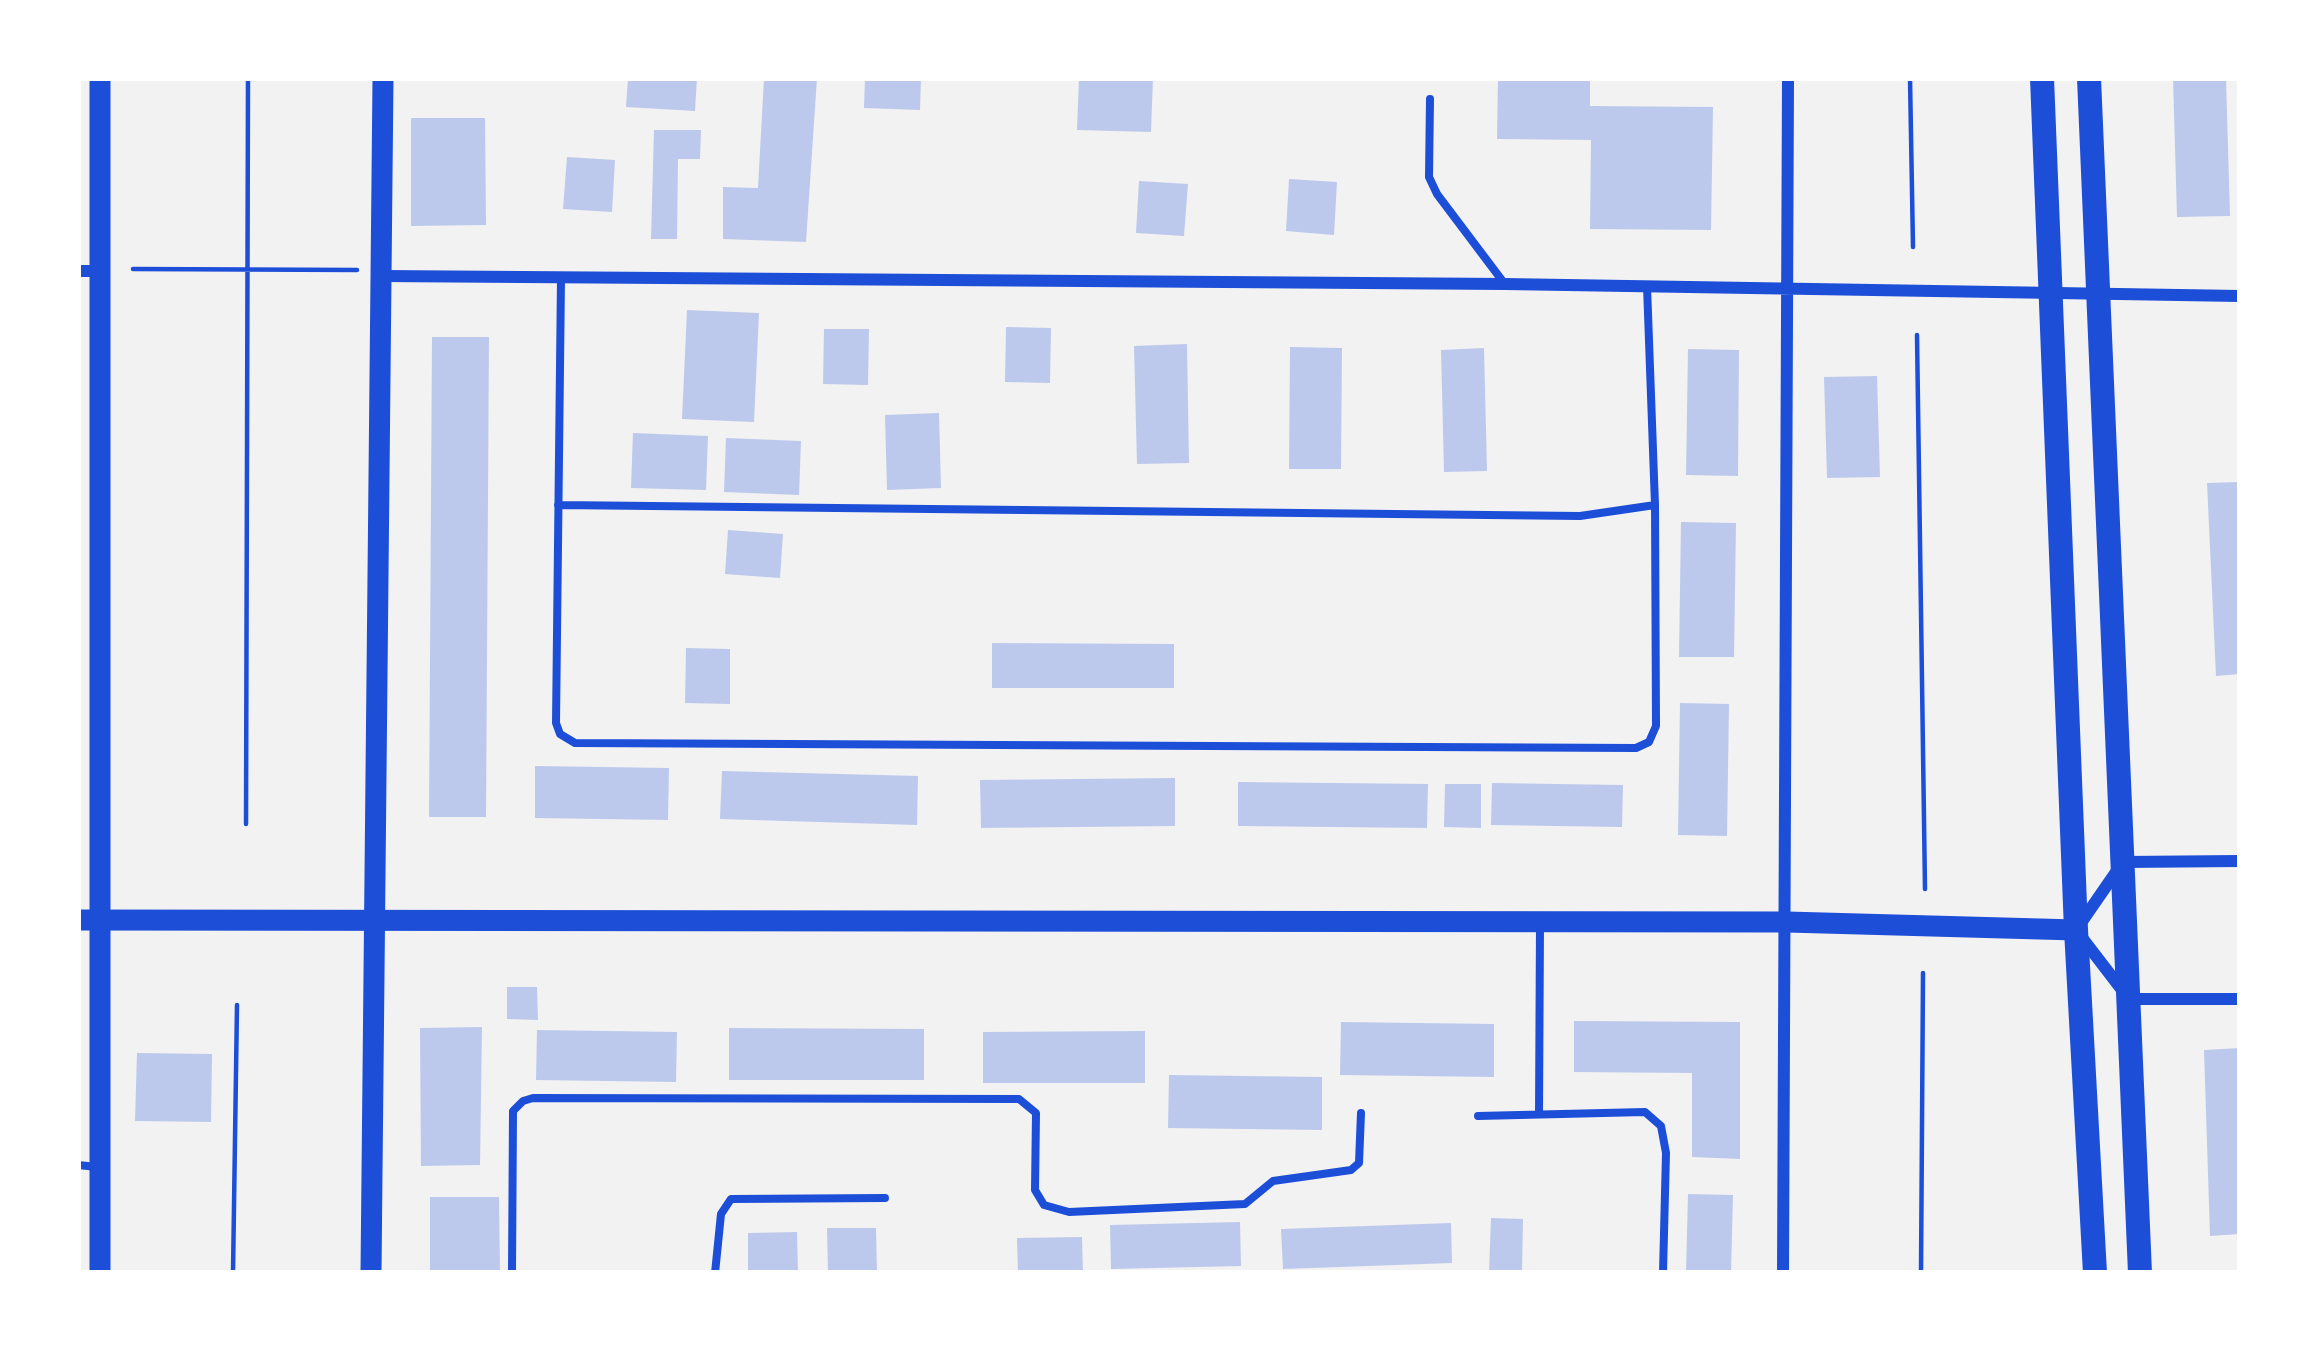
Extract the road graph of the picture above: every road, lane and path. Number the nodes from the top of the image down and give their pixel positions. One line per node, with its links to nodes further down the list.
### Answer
1 (100, 78): 12 (street)
2 (248, 78): 13 (path)
3 (383, 78): 14 (street)
4 (1788, 78): 18 (street)
5 (1910, 78): 9 (path)
6 (2042, 78): 19 (main road)
7 (2089, 78): 20 (main road)
8 (1430, 99): 16 (lane)
9 (1912, 247)
10 (133, 269): 13 (path)
11 (357, 270): 13 (path)
12 (88, 271): 30 (street)
13 (248, 271): 25 (path)
14 (381, 276): 15 (street); 31 (street)
15 (561, 277): 16 (street); 23 (lane)
16 (1505, 284): 17 (street)
17 (1647, 286): 18 (street); 24 (lane)
18 (1790, 288): 19 (street); 33 (street)
19 (2051, 292): 20 (street); 34 (main road)
20 (2097, 293): 21 (street); 27 (main road)
21 (2240, 296)
22 (1917, 334): 28 (path)
23 (559, 505): 24 (lane); 24 (lane)
24 (1655, 505)
25 (246, 824)
26 (2240, 860): 27 (street)
27 (2123, 862): 34 (street); 36 (main road)
28 (1925, 889)
29 (78, 920): 30 (street)
30 (103, 920): 31 (street); 42 (street)
31 (374, 922): 32 (street); 46 (street)
32 (1540, 922): 33 (street); 40 (lane)
33 (1787, 922): 34 (street); 50 (street)
34 (2076, 930): 36 (street); 52 (main road)
35 (1923, 973): 51 (path)
36 (2129, 999): 37 (street); 53 (main road)
37 (2240, 999)
38 (237, 1005): 45 (path)
39 (1360, 1113): 47 (lane)
40 (1540, 1113): 41 (lane); 49 (lane)
41 (1478, 1116)
42 (88, 1166): 44 (street)
43 (885, 1198): 48 (lane)
44 (100, 1273)
45 (232, 1273)
46 (370, 1273)
47 (512, 1273)
48 (715, 1273)
49 (1663, 1273)
50 (1783, 1273)
51 (1921, 1273)
52 (2095, 1273)
53 (2140, 1273)

